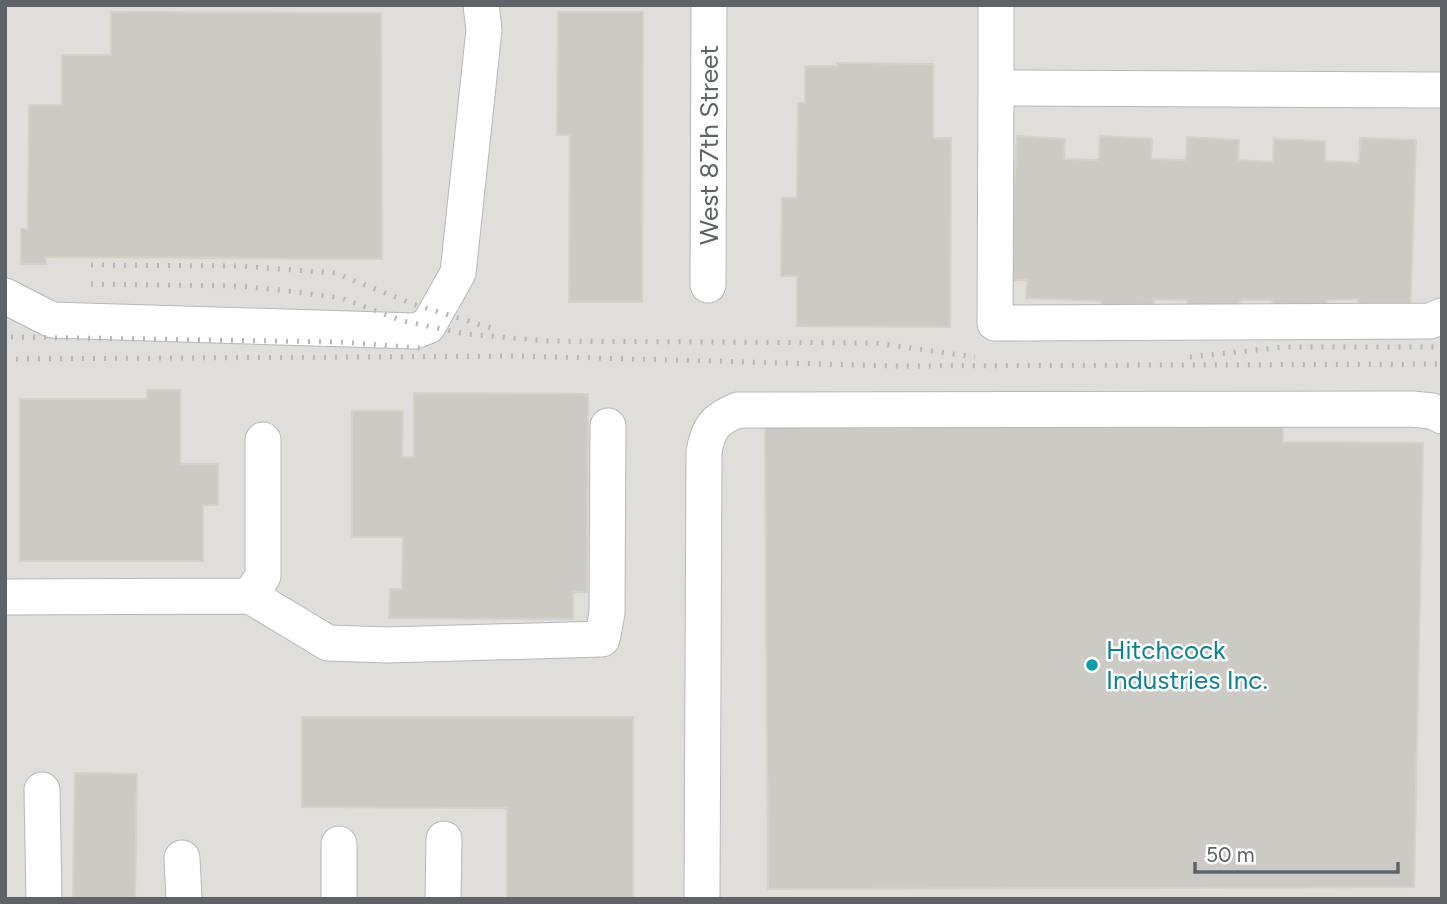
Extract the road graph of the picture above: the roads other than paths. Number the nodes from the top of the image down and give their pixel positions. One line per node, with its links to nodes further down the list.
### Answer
1 (481, 5): 7 (street)
2 (709, 5): 6 (street, West 87th Street)
3 (996, 5): 4 (street)
4 (996, 88): 5 (street); 8 (street)
5 (1442, 90)
6 (708, 285)
7 (5, 296)
8 (1442, 317)
9 (1442, 416): 22 (street)
10 (608, 426): 12 (street)
11 (263, 440): 12 (street)
12 (250, 596): 13 (street)
13 (5, 597)
14 (42, 790): 18 (street)
15 (444, 839): 21 (street)
16 (339, 844): 20 (street)
17 (182, 858): 19 (street)
18 (44, 899)
19 (184, 899)
20 (339, 899)
21 (443, 899)
22 (702, 899)

